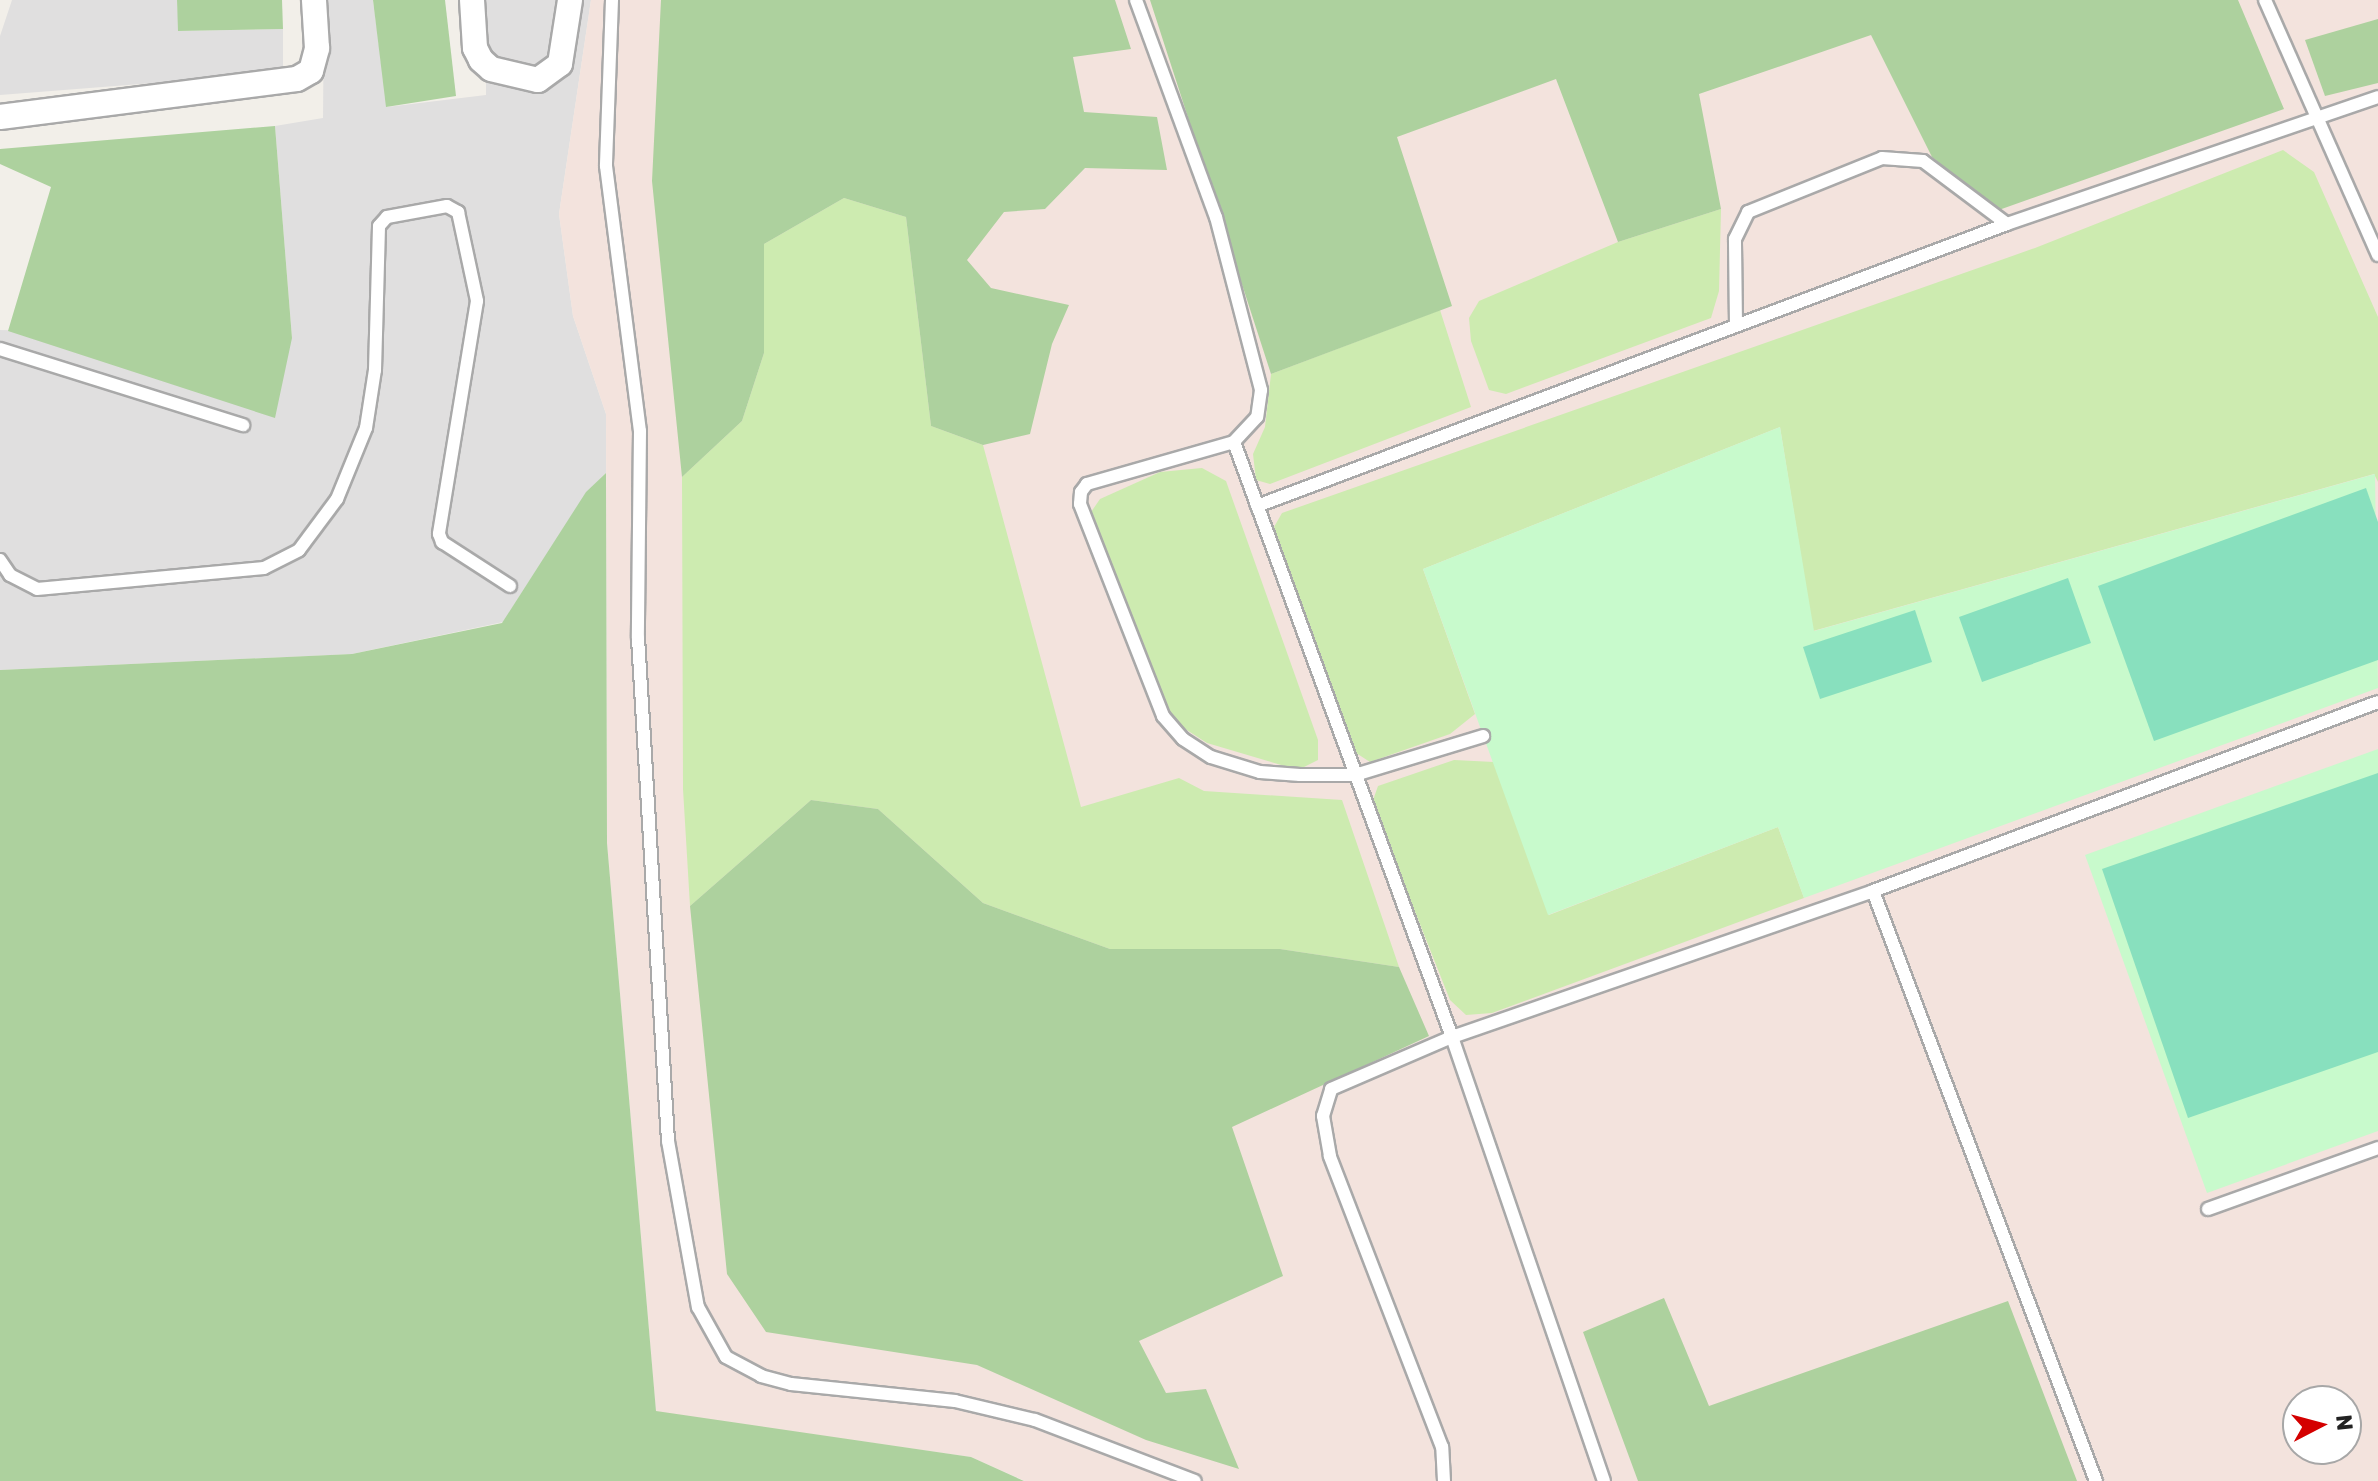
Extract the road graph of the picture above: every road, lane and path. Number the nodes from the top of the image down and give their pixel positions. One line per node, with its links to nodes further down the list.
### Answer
1 (314, 0): 8 (street)
2 (472, 0): 3 (street)
3 (570, 0)
4 (612, 0): 26 (lane)
5 (1136, 0): 15 (lane)
6 (2265, 0): 9 (lane)
7 (2378, 97): 9 (lane)
8 (0, 117)
9 (2316, 117): 10 (lane); 11 (lane)
10 (2007, 224): 12 (lane); 12 (lane)
11 (2378, 255)
12 (1736, 325): 16 (lane)
13 (0, 349): 14 (lane)
14 (243, 425)
15 (1234, 442): 16 (lane); 21 (lane)
16 (1257, 506): 21 (lane)
17 (0, 560): 18 (lane)
18 (510, 586)
19 (2378, 702): 22 (lane)
20 (1483, 736): 21 (lane)
21 (1355, 775): 23 (lane)
22 (1873, 891): 23 (lane); 29 (lane)
23 (1452, 1037): 27 (lane); 28 (lane)
24 (2378, 1148): 25 (lane)
25 (2208, 1209)
26 (1195, 1481)
27 (1444, 1481)
28 (1604, 1481)
29 (2096, 1481)

